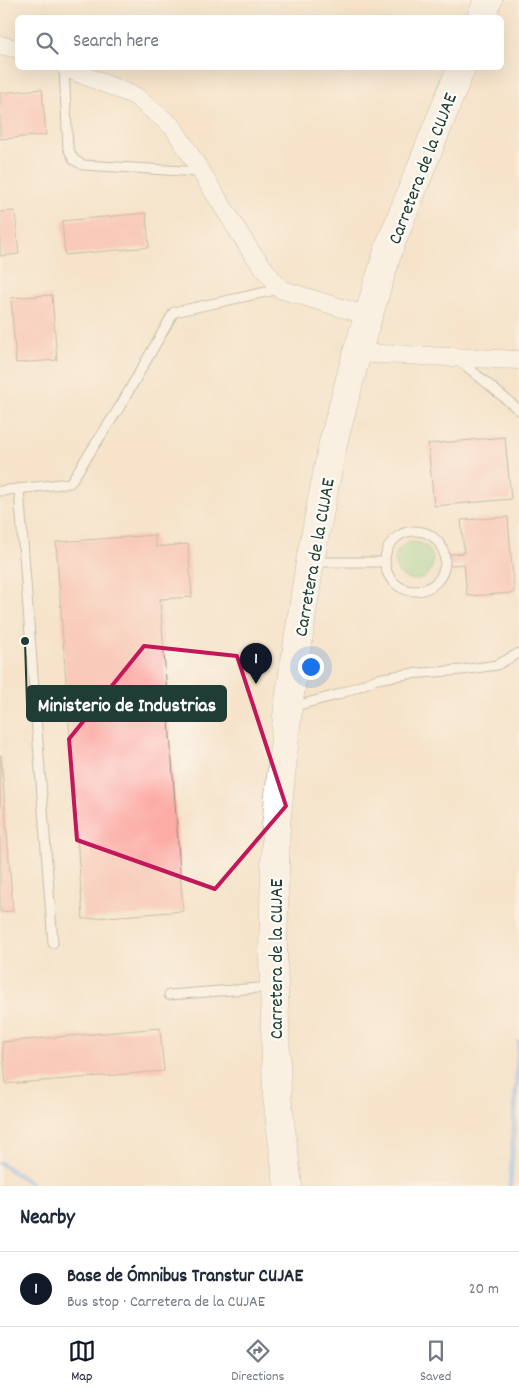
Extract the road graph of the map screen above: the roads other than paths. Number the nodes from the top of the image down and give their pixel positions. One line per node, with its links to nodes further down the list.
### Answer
1 (488, 0): 2 (highway)
2 (482, 15)
3 (0, 45): 4 (street)
4 (15, 48)
5 (65, 70): 8 (lane)
6 (70, 70): 8 (street)
7 (459, 70): 10 (highway, Carretera de la CUJAE)
8 (201, 172): 9 (street)
9 (280, 290): 10 (street); 15 (lane)
10 (368, 316): 11 (highway, Carretera de la CUJAE)
11 (357, 353): 12 (street); 17 (highway, Carretera de la CUJAE)
12 (457, 358): 13 (street); 14 (lane)
13 (519, 360)
14 (519, 410)
15 (19, 489): 16 (lane); 21 (lane)
16 (0, 492)
17 (310, 562): 18 (lane); 20 (highway, Carretera de la CUJAE)
18 (385, 562): 18 (lane)
19 (519, 653): 20 (lane)
20 (288, 707): 22 (highway, Carretera de la CUJAE)
21 (53, 943)
22 (274, 986): 23 (lane); 24 (highway, Carretera de la CUJAE)
23 (169, 995)
24 (288, 1186)

